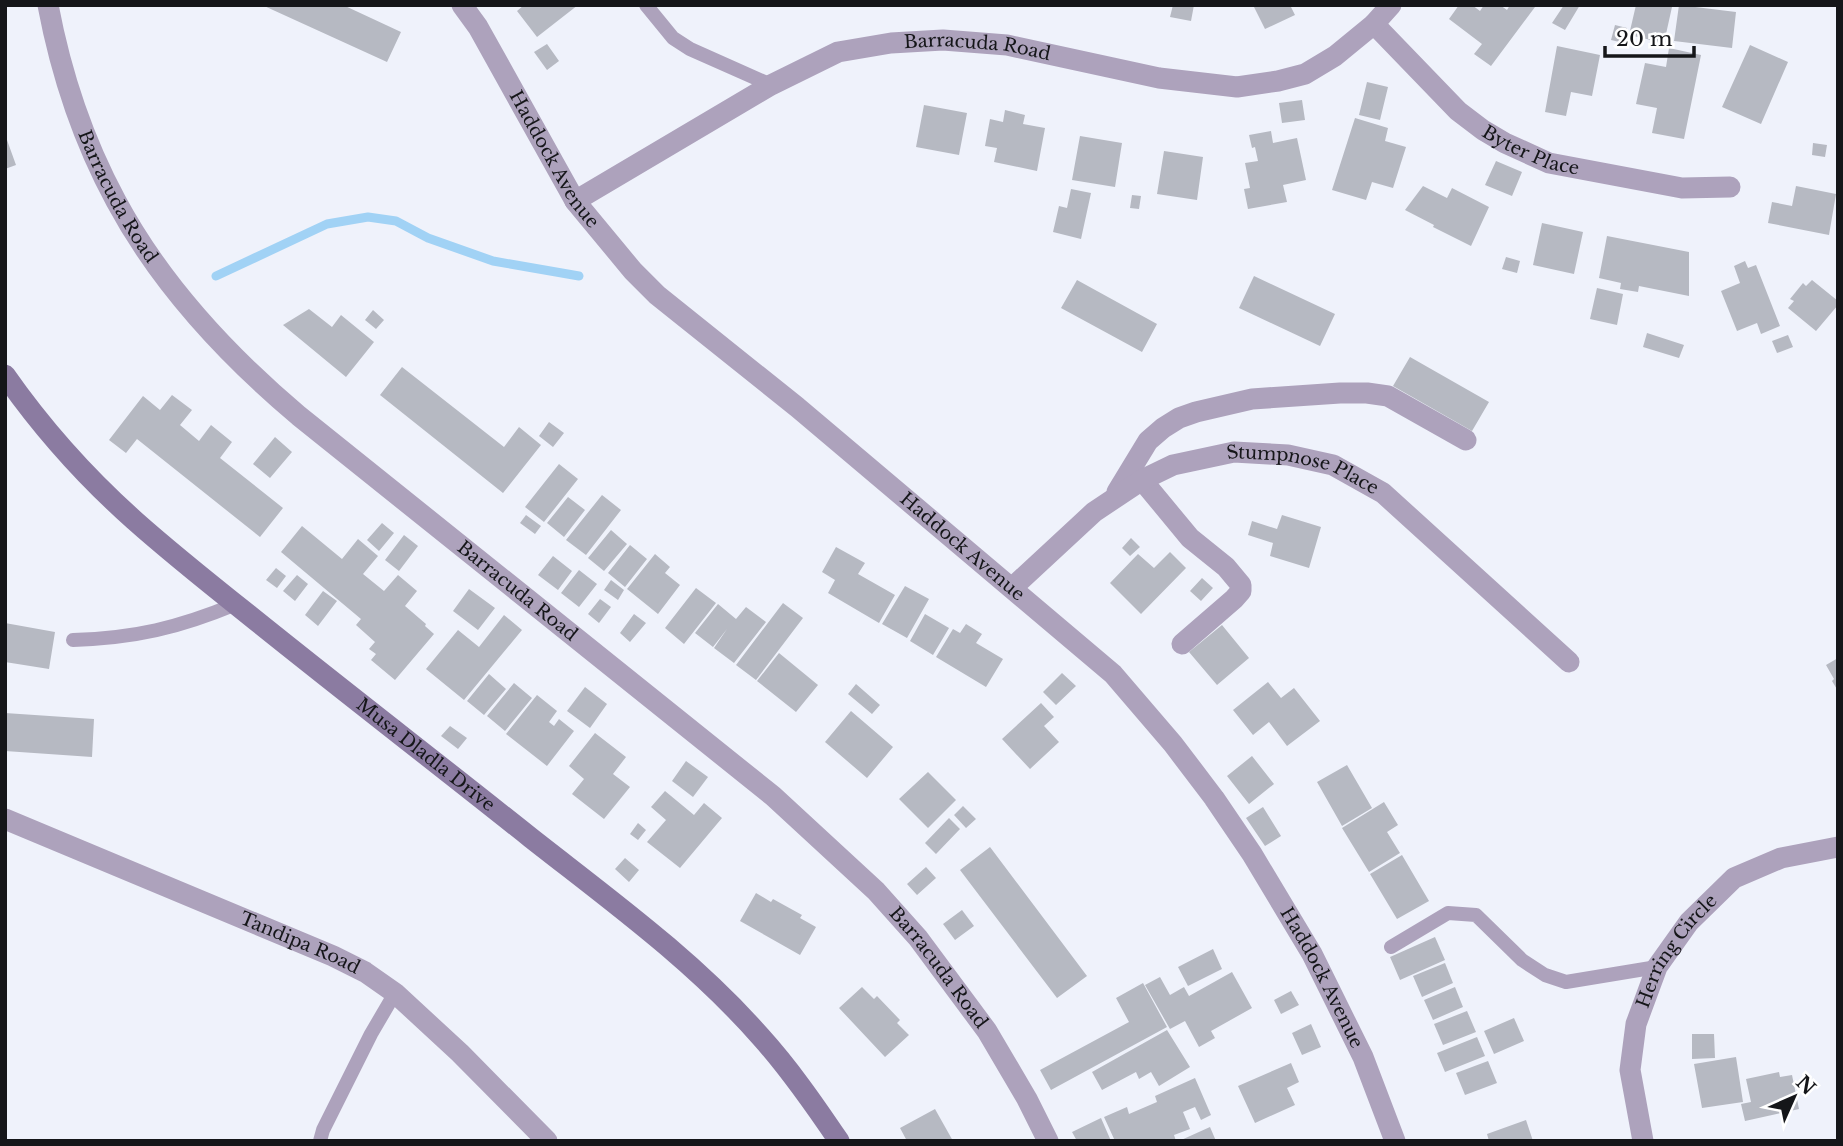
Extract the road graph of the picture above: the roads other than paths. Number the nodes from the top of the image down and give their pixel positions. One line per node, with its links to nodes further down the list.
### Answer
1 (48, 5): 26 (street, Barracuda Road)
2 (462, 5): 8 (street, Haddock Avenue)
3 (646, 5): 6 (lane)
4 (1391, 5): 5 (street, Barracuda Road)
5 (1374, 24): 6 (street, Barracuda Road); 7 (street, Byter Place)
6 (771, 85): 8 (street, Barracuda Road)
7 (1730, 187)
8 (575, 201): 13 (street, Haddock Avenue)
9 (5, 375): 14 (street, Musa Dladla Drive)
10 (1465, 440): 12 (street)
11 (1142, 480): 12 (street, Stumpnose Place); 16 (street); 17 (street, Stumpnose Place)
12 (1114, 497): 13 (street, Stumpnose Place)
13 (1012, 588): 27 (street, Haddock Avenue)
14 (236, 604): 15 (lane); 25 (street, Musa Dladla Drive)
15 (73, 640)
16 (1182, 644)
17 (1569, 662)
18 (5, 819): 22 (street, Tandipa Road)
19 (1838, 848): 21 (street, Herring Circle)
20 (1391, 947): 21 (lane)
21 (1657, 967): 28 (street, Herring Circle)
22 (395, 993): 23 (lane); 24 (street, Tandipa Road)
23 (320, 1141)
24 (547, 1141)
25 (839, 1141)
26 (1048, 1141)
27 (1395, 1141)
28 (1643, 1141)

